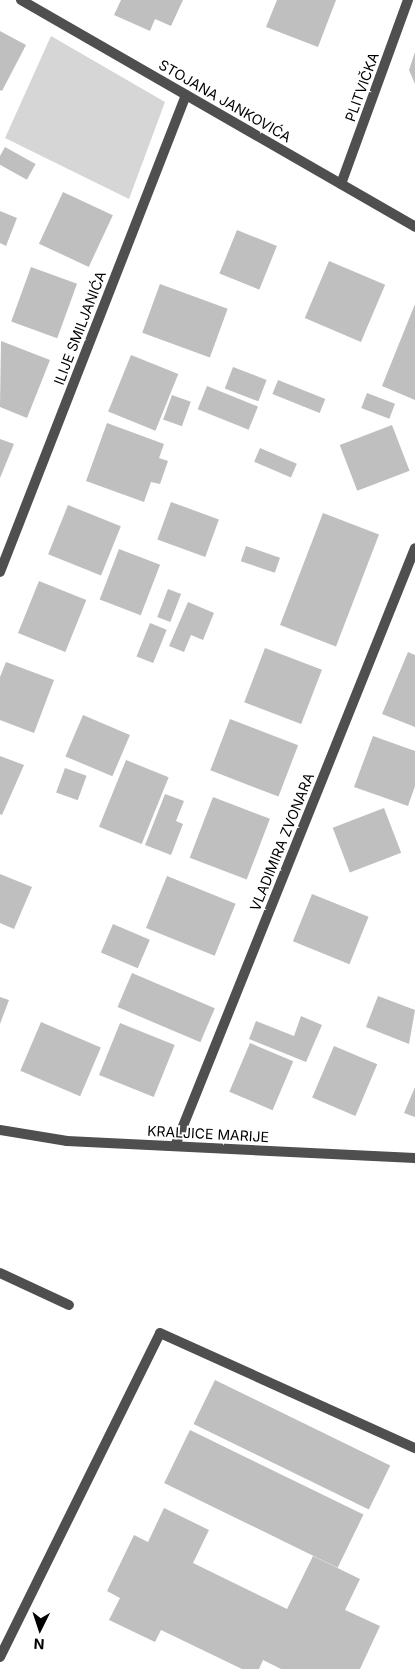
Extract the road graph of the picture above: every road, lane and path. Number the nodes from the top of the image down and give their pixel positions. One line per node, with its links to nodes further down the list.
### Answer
1 (408, 0): 4 (street, PLITVIČKA)
2 (27, 2): 3 (street, STOJANA JANKOVIĆA)
3 (186, 94): 4 (street, STOJANA JANKOVIĆA); 7 (street, ILIJE SMILJANIĆA)
4 (341, 184): 5 (street, STOJANA JANKOVIĆA)
5 (415, 227)
6 (415, 548): 9 (street, VLADIMIRA ZVONARA)
7 (0, 572)
8 (0, 1130): 9 (street, KRALJICE MARIJE)
9 (175, 1146): 10 (street, KRALJICE MARIJE)
10 (415, 1158)
11 (0, 1273): 12 (street)
12 (69, 1305)
13 (415, 1448): 14 (street)
14 (0, 1657)

